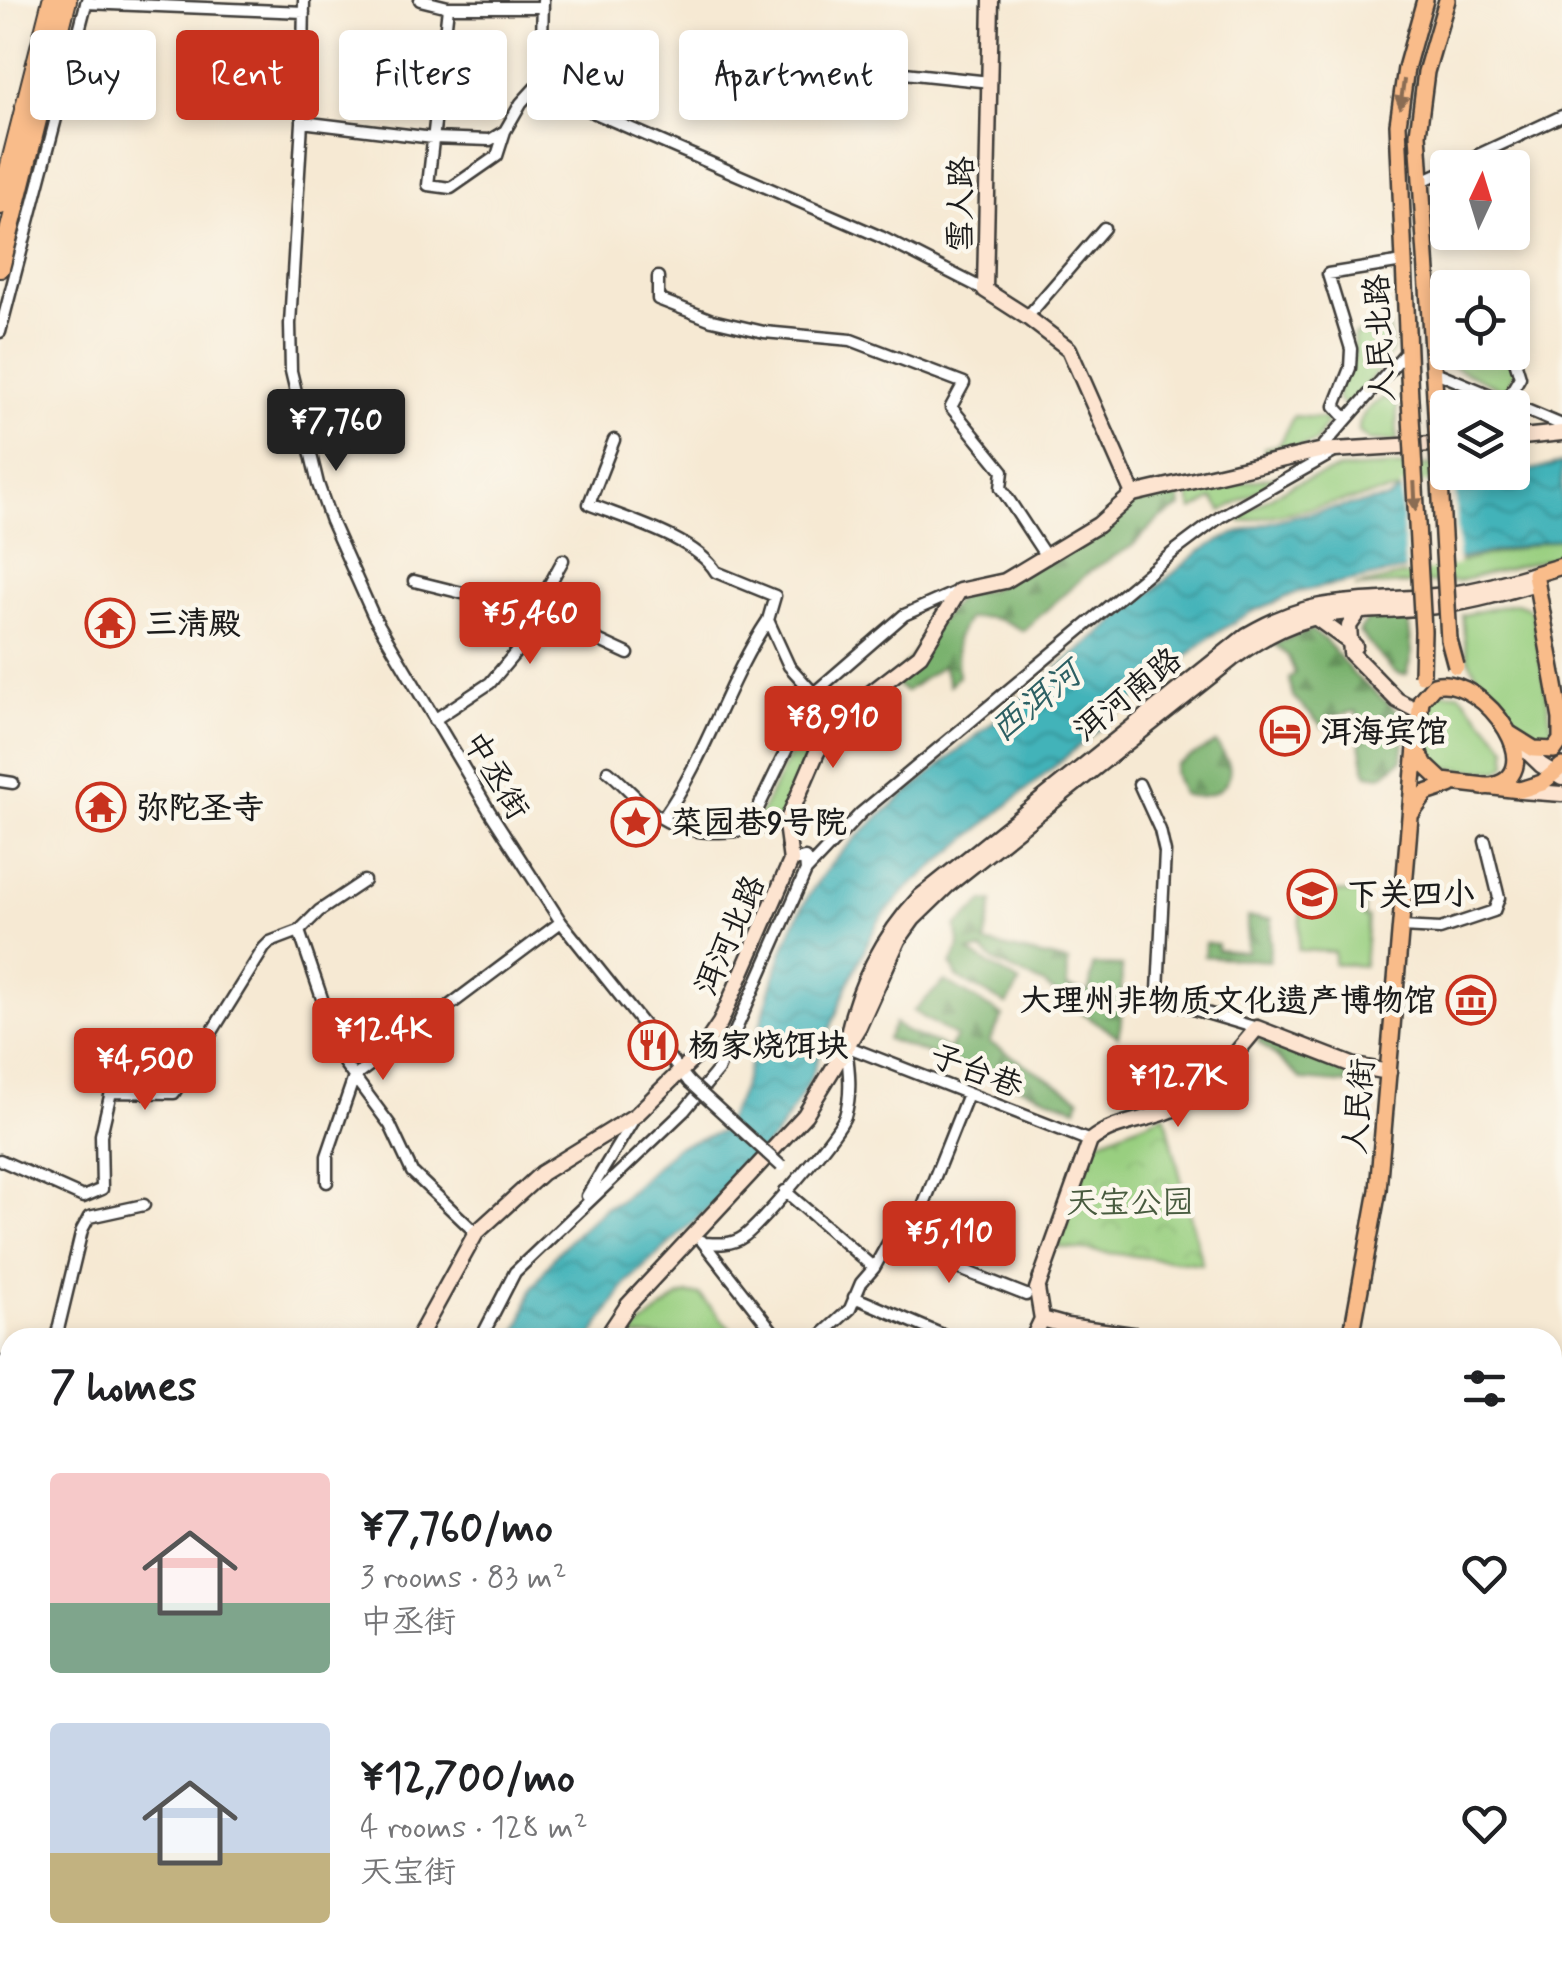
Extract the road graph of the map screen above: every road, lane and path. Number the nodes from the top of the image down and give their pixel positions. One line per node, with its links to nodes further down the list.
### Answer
1 (52, 0): 22 (highway)
2 (420, 0): 9 (street)
3 (991, 0): 12 (street, 雪人路)
4 (1426, 0): 24 (main road, 人民北路, one-way to 24)
5 (1447, 0): 21 (main road, 人民北路)
6 (80, 1): 8 (street); 25 (highway); 30 (street)
7 (543, 4): 9 (street); 10 (street)
8 (304, 6): 16 (street, 中丞街)
9 (448, 7): 18 (street)
10 (542, 30)
11 (908, 73): 12 (street)
12 (990, 82): 28 (street, 雪人路)
13 (527, 96): 17 (street)
14 (1562, 116): 19 (street)
15 (611, 120): 28 (street)
16 (302, 122): 18 (street); 63 (street, 中丞街)
17 (505, 131): 18 (street); 18 (street)
18 (433, 138)
19 (1488, 150)
20 (1430, 177): 21 (street)
21 (1419, 182): 26 (main road, 人民北路)
22 (0, 205)
23 (1104, 228): 29 (street)
24 (1403, 262): 31 (main road, 人民北路); 35 (street)
25 (0, 268)
26 (1430, 271)
27 (658, 277): 44 (street)
28 (985, 290): 29 (street)
29 (1027, 316): 43 (street)
30 (0, 332)
31 (1408, 350): 35 (street); 61 (main road, 人民北路, one-way to 61, bridge)
32 (1433, 370): 33 (street); 60 (main road, 人民北路, bridge)
33 (1480, 390)
34 (1530, 411): 36 (street)
35 (1347, 419): 42 (street)
36 (1562, 424)
37 (1562, 433): 38 (street)
38 (1530, 436)
39 (614, 440): 55 (street)
40 (1430, 445): 41 (street)
41 (1340, 449): 42 (street); 81 (street)
42 (1319, 451): 43 (street)
43 (1133, 494): 44 (street)
44 (1047, 558): 50 (street)
45 (563, 560): 53 (street)
46 (1562, 566): 48 (main road, 洱河南路)
47 (1562, 576): 48 (main road, 洱河南路)
48 (1540, 577): 51 (street, 洱河南路); 52 (street, 洱河南路); 58 (main road); 64 (main road)
49 (414, 581): 53 (street)
50 (959, 591): 59 (street); 62 (street)
51 (1375, 598): 52 (street); 54 (street, 洱河南路)
52 (1361, 609): 54 (street, 洱河南路); 56 (street)
53 (534, 611): 57 (street); 63 (street)
54 (1308, 612): 56 (street); 87 (street, 洱河南路)
55 (768, 620): 59 (street); 75 (street)
56 (1348, 644): 61 (street)
57 (628, 654)
58 (1562, 678)
59 (814, 693): 62 (street); 78 (street)
60 (1477, 696): 61 (main road); 64 (main road)
61 (1418, 711): 65 (main road)
62 (837, 719): 77 (street)
63 (434, 720): 83 (street, 中丞街)
64 (1510, 734): 67 (street); 72 (main road)
65 (1416, 747): 71 (main road); 76 (main road, 人民街)
66 (608, 771): 75 (street)
67 (1559, 773): 73 (main road)
68 (0, 781): 69 (street)
69 (13, 784)
70 (1140, 784): 86 (street)
71 (1453, 785): 72 (main road); 76 (main road)
72 (1482, 787): 73 (main road)
73 (1515, 790): 74 (street)
74 (1562, 794)
75 (664, 818): 78 (street)
76 (1410, 818): 84 (main road, 人民街)
77 (786, 824): 78 (street); 80 (street, 洱河北路)
78 (748, 829)
79 (1485, 841): 84 (street)
80 (791, 861): 81 (street); 90 (street, 洱河北路)
81 (806, 871): 99 (street)
82 (364, 881): 85 (street)
83 (561, 922): 89 (street); 90 (street, 中丞街)
84 (1401, 928): 88 (main road, 人民街)
85 (299, 931): 89 (street); 94 (street)
86 (1257, 1028): 88 (street); 93 (street)
87 (846, 1046): 91 (street, 子台巷); 95 (street); 101 (street, 洱河南路)
88 (1389, 1072): 116 (main road, 人民街)
89 (354, 1077): 96 (street); 100 (street)
90 (684, 1077): 92 (street, 洱河北路); 95 (street, 中丞街, bridge)
91 (968, 1094): 93 (street, 子台巷); 102 (street)
92 (636, 1115): 99 (street); 100 (street, 洱河北路)
93 (1090, 1140): 106 (street)
94 (0, 1160)
95 (796, 1179): 97 (street)
96 (326, 1182)
97 (785, 1191): 101 (street); 103 (street)
98 (144, 1205): 107 (street)
99 (582, 1206): 109 (street)
100 (476, 1232): 108 (street, 洱河北路)
101 (700, 1238): 110 (street, 洱河南路); 111 (street)
102 (896, 1238): 103 (street); 104 (street)
103 (874, 1268): 105 (street)
104 (1026, 1295)
105 (854, 1297): 112 (street); 113 (street)
106 (1042, 1319): 114 (street); 115 (street)
107 (58, 1328)
108 (423, 1328)
109 (486, 1328)
110 (612, 1328)
111 (770, 1328)
112 (829, 1328)
113 (927, 1328)
114 (1038, 1328)
115 (1096, 1328)
116 (1353, 1328)

